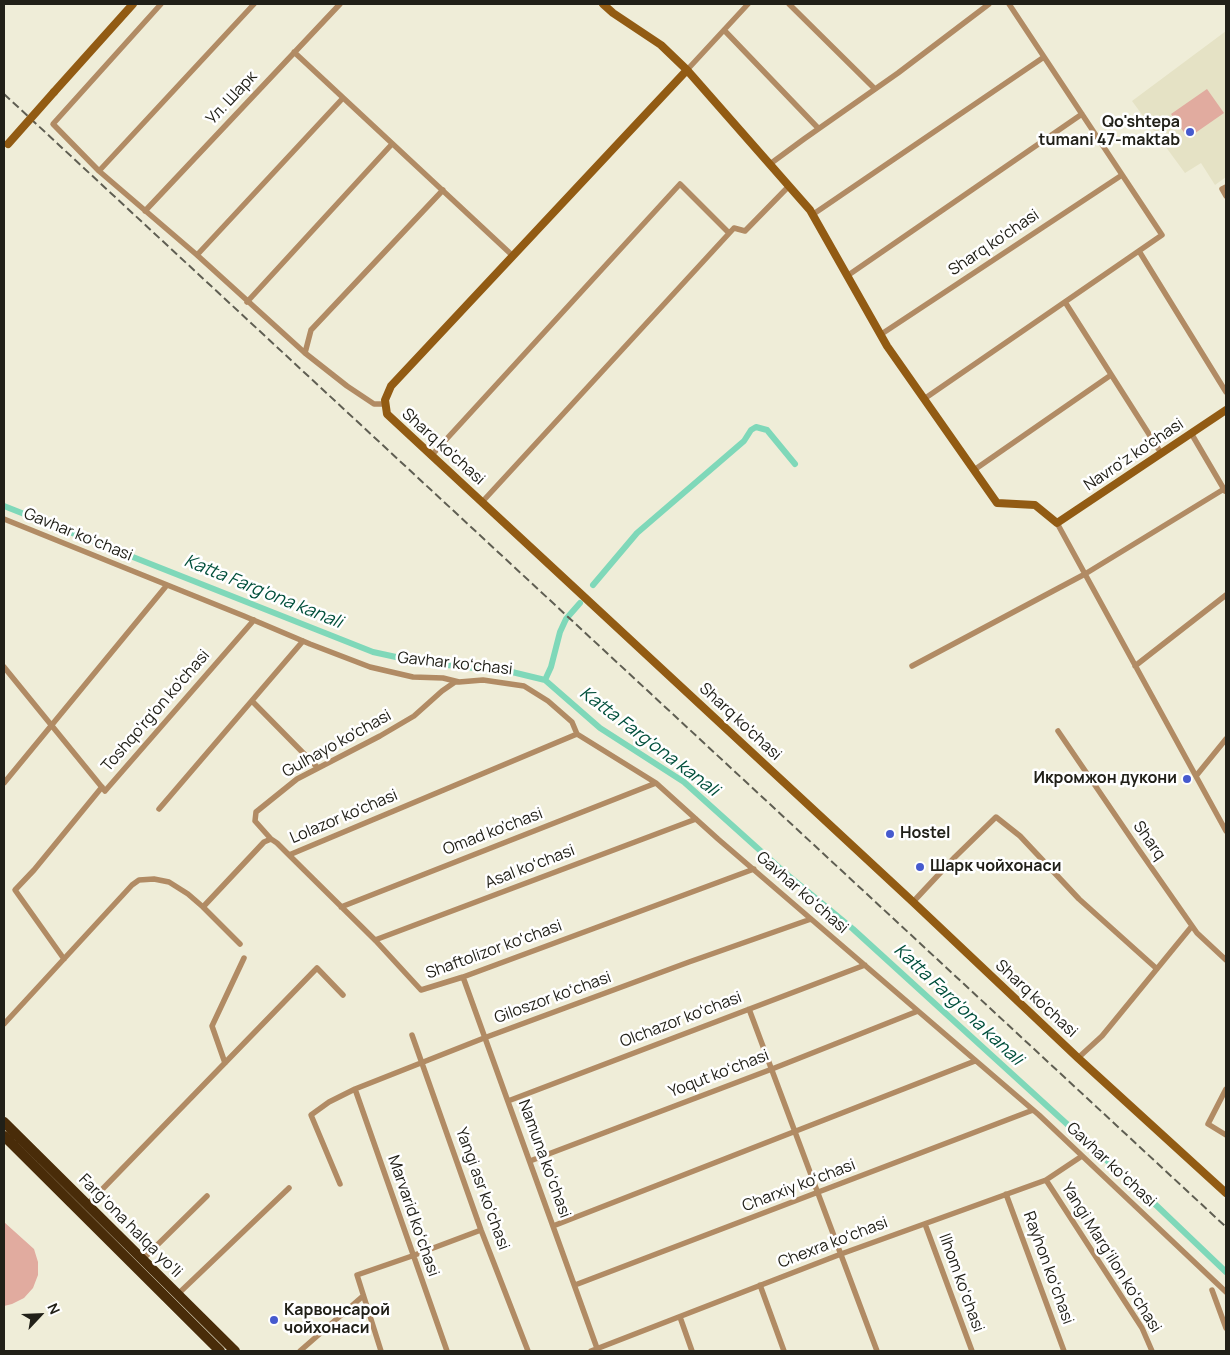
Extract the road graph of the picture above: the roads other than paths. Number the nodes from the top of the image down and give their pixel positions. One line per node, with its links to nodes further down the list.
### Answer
1 (133, 4): 19 (main road, bridge)
2 (161, 4): 21 (street)
3 (254, 4): 21 (street)
4 (340, 4): 11 (street, Ул. Шарк)
5 (603, 4): 13 (main road)
6 (748, 4): 10 (street, Sharq ko'chasi)
7 (790, 4): 14 (street)
8 (989, 4): 14 (street)
9 (1009, 4): 12 (street)
10 (724, 30): 13 (street, Sharq ko'chasi); 17 (street)
11 (294, 52): 15 (street); 27 (street, Ул. Шарк)
12 (1044, 57): 16 (street); 28 (street)
13 (687, 70): 20 (main road); 32 (main road, Sharq ko'chasi)
14 (875, 89): 17 (street)
15 (343, 98): 18 (street); 31 (street)
16 (1082, 114): 22 (street); 33 (street)
17 (818, 128): 20 (street)
18 (392, 144): 25 (street); 34 (street)
19 (6, 146)
20 (770, 164): 23 (main road)
21 (99, 171): 27 (street)
22 (1122, 174): 30 (street); 36 (street, Sharq ko'chasi)
23 (789, 186): 28 (main road); 29 (street)
24 (1226, 187): 26 (street)
25 (443, 190): 32 (street); 37 (street)
26 (1226, 196)
27 (145, 211): 31 (street)
28 (812, 214): 33 (main road)
29 (729, 233): 45 (street); 48 (street)
30 (1138, 251): 35 (street); 39 (street)
31 (196, 255): 34 (street)
32 (513, 256): 41 (main road, Sharq ko'chasi)
33 (847, 276): 36 (main road)
34 (247, 302): 37 (street)
35 (1065, 302): 38 (street); 40 (street)
36 (880, 335): 40 (main road)
37 (306, 353): 41 (street)
38 (1111, 375): 44 (street); 46 (street)
39 (1226, 392)
40 (924, 399): 46 (main road)
41 (385, 404): 45 (main road, Sharq ko'chasi)
42 (1226, 410): 43 (main road, Navro'z ko'chasi)
43 (1191, 432): 44 (main road, Navro'z ko'chasi); 47 (street)
44 (1161, 453): 50 (main road, Navro'z ko'chasi)
45 (431, 456): 48 (main road, Sharq ko'chasi)
46 (974, 470): 50 (main road)
47 (1225, 491): 51 (street)
48 (483, 501): 76 (main road, Sharq ko'chasi)
49 (4, 519): 52 (street, Gavhar koʻchasi)
50 (1057, 523): 51 (street)
51 (1085, 574): 56 (street); 57 (street)
52 (166, 585): 54 (street, Gavhar koʻchasi); 61 (street)
53 (1226, 595): 57 (street)
54 (254, 620): 55 (street, Gavhar koʻchasi); 69 (street, Toshqo'rg'on ko'chasi)
55 (303, 641): 59 (street, Gavhar koʻchasi); 60 (street)
56 (912, 666)
57 (1135, 666): 66 (street)
58 (4, 667): 61 (street, Toshqo'rg'on ko'chasi)
59 (459, 682): 63 (street, Gavhar koʻchasi); 65 (street, Gulhayo ko'chasi)
60 (252, 700): 65 (street); 70 (street)
61 (51, 725): 67 (street); 69 (street, Toshqo'rg'on ko'chasi)
62 (1058, 731): 80 (street, Sharq)
63 (577, 734): 68 (street, Gavhar koʻchasi); 74 (street, Lolazor ko'chasi)
64 (1226, 739): 66 (street)
65 (318, 768): 73 (street, Gulhayo ko'chasi)
66 (1196, 776): 72 (street)
67 (4, 783)
68 (656, 783): 71 (street, Gavhar koʻchasi); 78 (street, Omad ko'chasi)
69 (102, 787): 84 (street)
70 (159, 809)
71 (696, 819): 75 (street, Gavhar koʻchasi); 81 (street, Asal koʻchasi)
72 (1226, 831)
73 (271, 839): 74 (street, Lolazor ko'chasi); 77 (street, Lolazor ko'chasi)
74 (289, 854): 78 (street, Shaftolizor koʻchasi)
75 (754, 869): 79 (street, Gavhar koʻchasi); 88 (street, Shaftolizor koʻchasi)
76 (913, 902): 87 (street); 95 (main road, Sharq ko'chasi)
77 (203, 907): 82 (street); 84 (street)
78 (341, 907): 81 (street, Shaftolizor koʻchasi)
79 (811, 919): 86 (street, Gavhar koʻchasi); 94 (street, Giloszor koʻchasi)
80 (1192, 926): 85 (street, Sharq); 87 (street)
81 (375, 940): 88 (street, Shaftolizor koʻchasi)
82 (240, 944)
83 (244, 958): 98 (street)
84 (64, 959): 92 (street)
85 (1226, 960)
86 (865, 965): 90 (street, Olchazor koʻchasi); 91 (street, Gavhar koʻchasi)
87 (1157, 969): 95 (street)
88 (463, 977): 94 (street, Namuna koʻchasi)
89 (343, 995): 98 (street)
90 (749, 1009): 99 (street); 102 (street, Olchazor koʻchasi)
91 (918, 1011): 96 (street, Gavhar koʻchasi); 99 (street, Yoqut koʻchasi)
92 (4, 1024)
93 (412, 1035): 97 (street, Yangi asr koʻchasi)
94 (484, 1038): 97 (street, Giloszor koʻchasi); 102 (street, Namuna koʻchasi)
95 (1078, 1058): 113 (main road, Sharq ko'chasi)
96 (975, 1060): 103 (street, Gavhar koʻchasi); 105 (street)
97 (423, 1062): 100 (street, Giloszor koʻchasi); 120 (street, Yangi asr koʻchasi)
98 (225, 1063): 117 (street)
99 (772, 1069): 105 (street); 109 (street, Yoqut koʻchasi)
100 (355, 1089): 111 (street, Giloszor koʻchasi); 123 (street, Marvarid koʻchasi)
101 (1226, 1089): 106 (street)
102 (508, 1101): 109 (street, Namuna koʻchasi)
103 (1033, 1110): 108 (street, Gavhar koʻchasi); 114 (street, Charxiy koʻchasi)
104 (4, 1122): 117 (highway, Farg‘ona halqa yo‘li)
105 (794, 1131): 114 (street); 119 (street)
106 (1226, 1134)
107 (4, 1136): 121 (highway, Farg‘ona halqa yo‘li)
108 (1082, 1156): 110 (street, Chexra koʻchasi); 128 (street, Gavhar koʻchasi)
109 (530, 1161): 119 (street, Namuna koʻchasi)
110 (1046, 1180): 115 (street, Chexra koʻchasi); 146 (street, Yangi Margʻilon koʻchasi)
111 (340, 1184)
112 (289, 1188): 129 (street)
113 (1226, 1193)
114 (818, 1194): 122 (street); 125 (street, Charxiy koʻchasi)
115 (1006, 1194): 118 (street, Chexra koʻchasi); 145 (street, Rayhon koʻchasi)
116 (207, 1196): 124 (street)
117 (87, 1205): 121 (highway, Farg‘ona halqa yo‘li)
118 (925, 1224): 122 (street, Chexra koʻchasi); 144 (street, Ilhom koʻchasi)
119 (553, 1226): 125 (street, Namuna koʻchasi)
120 (481, 1230): 123 (street); 139 (street, Yangi asr koʻchasi)
121 (119, 1243): 124 (highway, Farg‘ona halqa yo‘li); 134 (highway, Farg‘ona halqa yo‘li)
122 (841, 1254): 126 (street, Chexra koʻchasi); 143 (street)
123 (412, 1256): 130 (street); 138 (street, Marvarid koʻchasi)
124 (143, 1259): 129 (highway, Farg‘ona halqa yo‘li)
125 (575, 1285): 133 (street, Namuna koʻchasi)
126 (760, 1286): 131 (street, Chexra koʻchasi); 142 (street)
127 (1212, 1290): 132 (street)
128 (1226, 1292)
129 (178, 1294): 135 (highway, Farg‘ona halqa yo‘li)
130 (363, 1296): 136 (street); 137 (street)
131 (680, 1317): 133 (street, Chexra koʻchasi); 141 (street)
132 (1226, 1328)
133 (598, 1350): 140 (street, Chexra koʻchasi)
134 (220, 1351)
135 (235, 1351)
136 (300, 1351)
137 (381, 1351)
138 (447, 1351)
139 (528, 1351)
140 (591, 1351)
141 (692, 1351)
142 (784, 1351)
143 (877, 1351)
144 (972, 1351)
145 (1064, 1351)
146 (1152, 1351)

